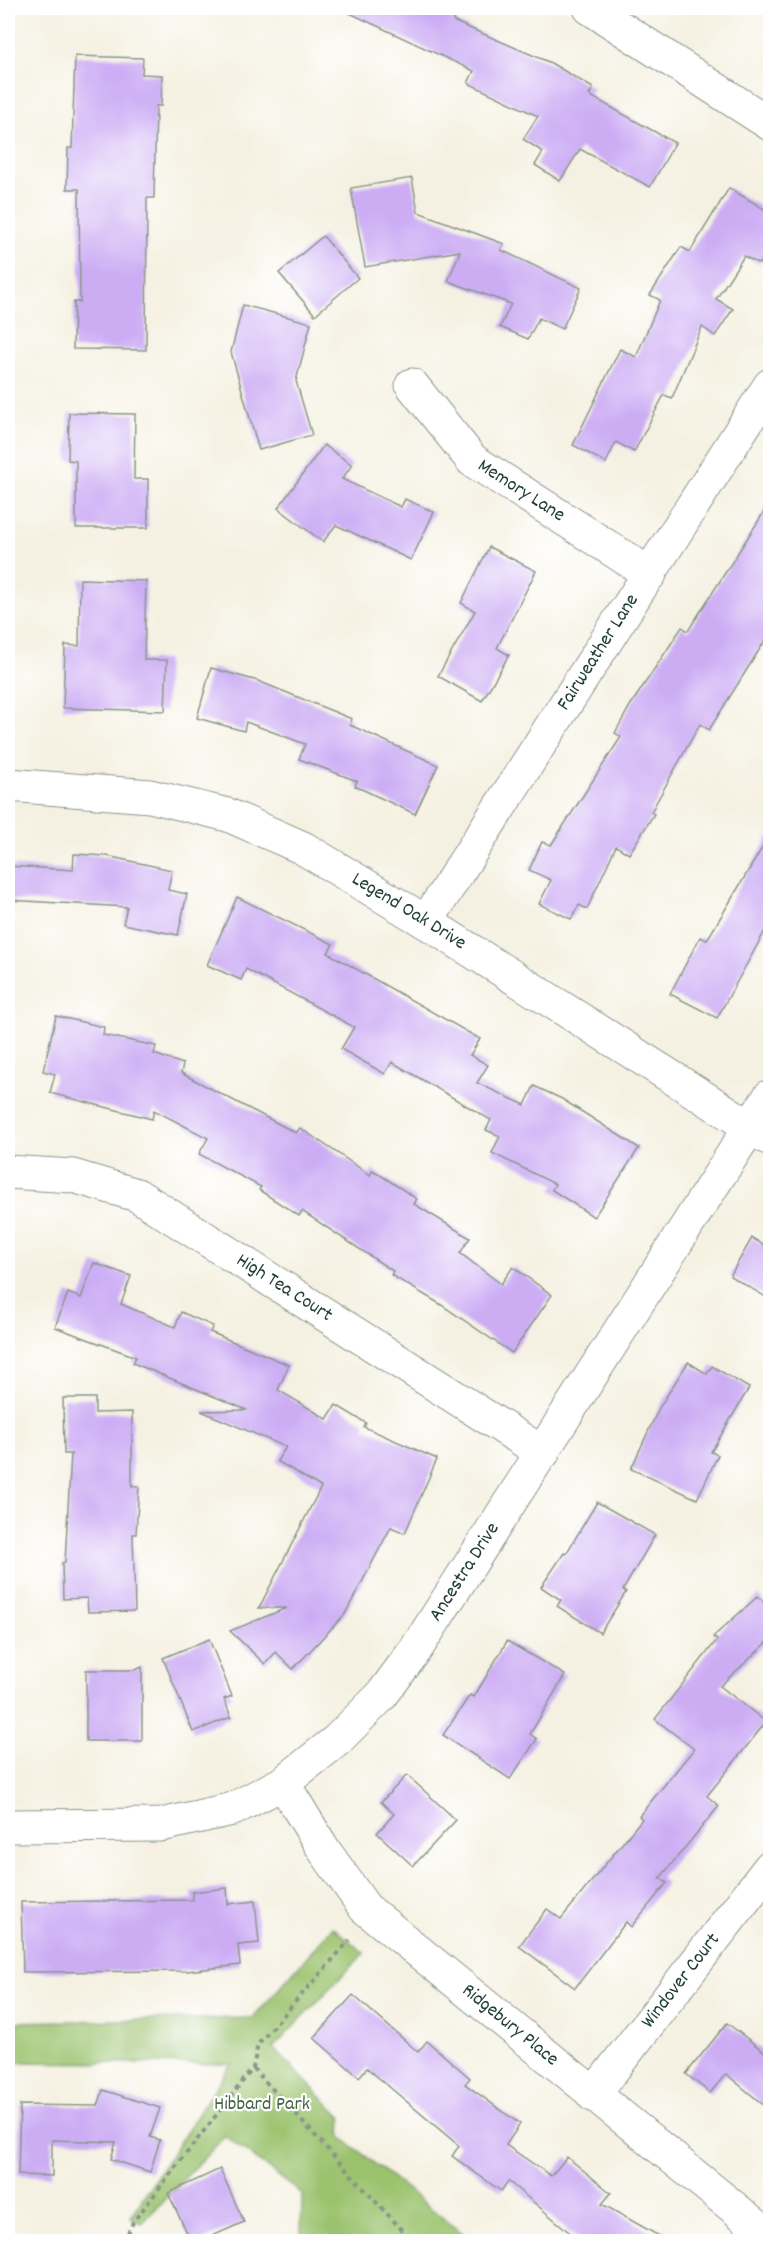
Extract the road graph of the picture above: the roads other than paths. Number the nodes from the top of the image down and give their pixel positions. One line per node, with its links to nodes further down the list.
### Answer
1 (590, 8): 2 (street)
2 (771, 124)
3 (412, 385): 5 (street, Memory Lane)
4 (771, 385): 5 (street, Fairweather Lane)
5 (650, 574): 7 (street, Fairweather Lane)
6 (8, 785): 7 (street, Legend Oak Drive)
7 (426, 922): 9 (street, Legend Oak Drive)
8 (771, 1096): 9 (street, Ancestra Drive)
9 (761, 1133): 11 (street, Ancestra Drive)
10 (8, 1172): 11 (street, High Tea Court)
11 (543, 1453): 12 (street, Ancestra Drive)
12 (283, 1784): 13 (street, Ancestra Drive); 15 (street, Ridgebury Place)
13 (8, 1826)
14 (771, 1868): 15 (street, Windover Court)
15 (593, 2094): 16 (street, Ridgebury Place)
16 (771, 2237)

